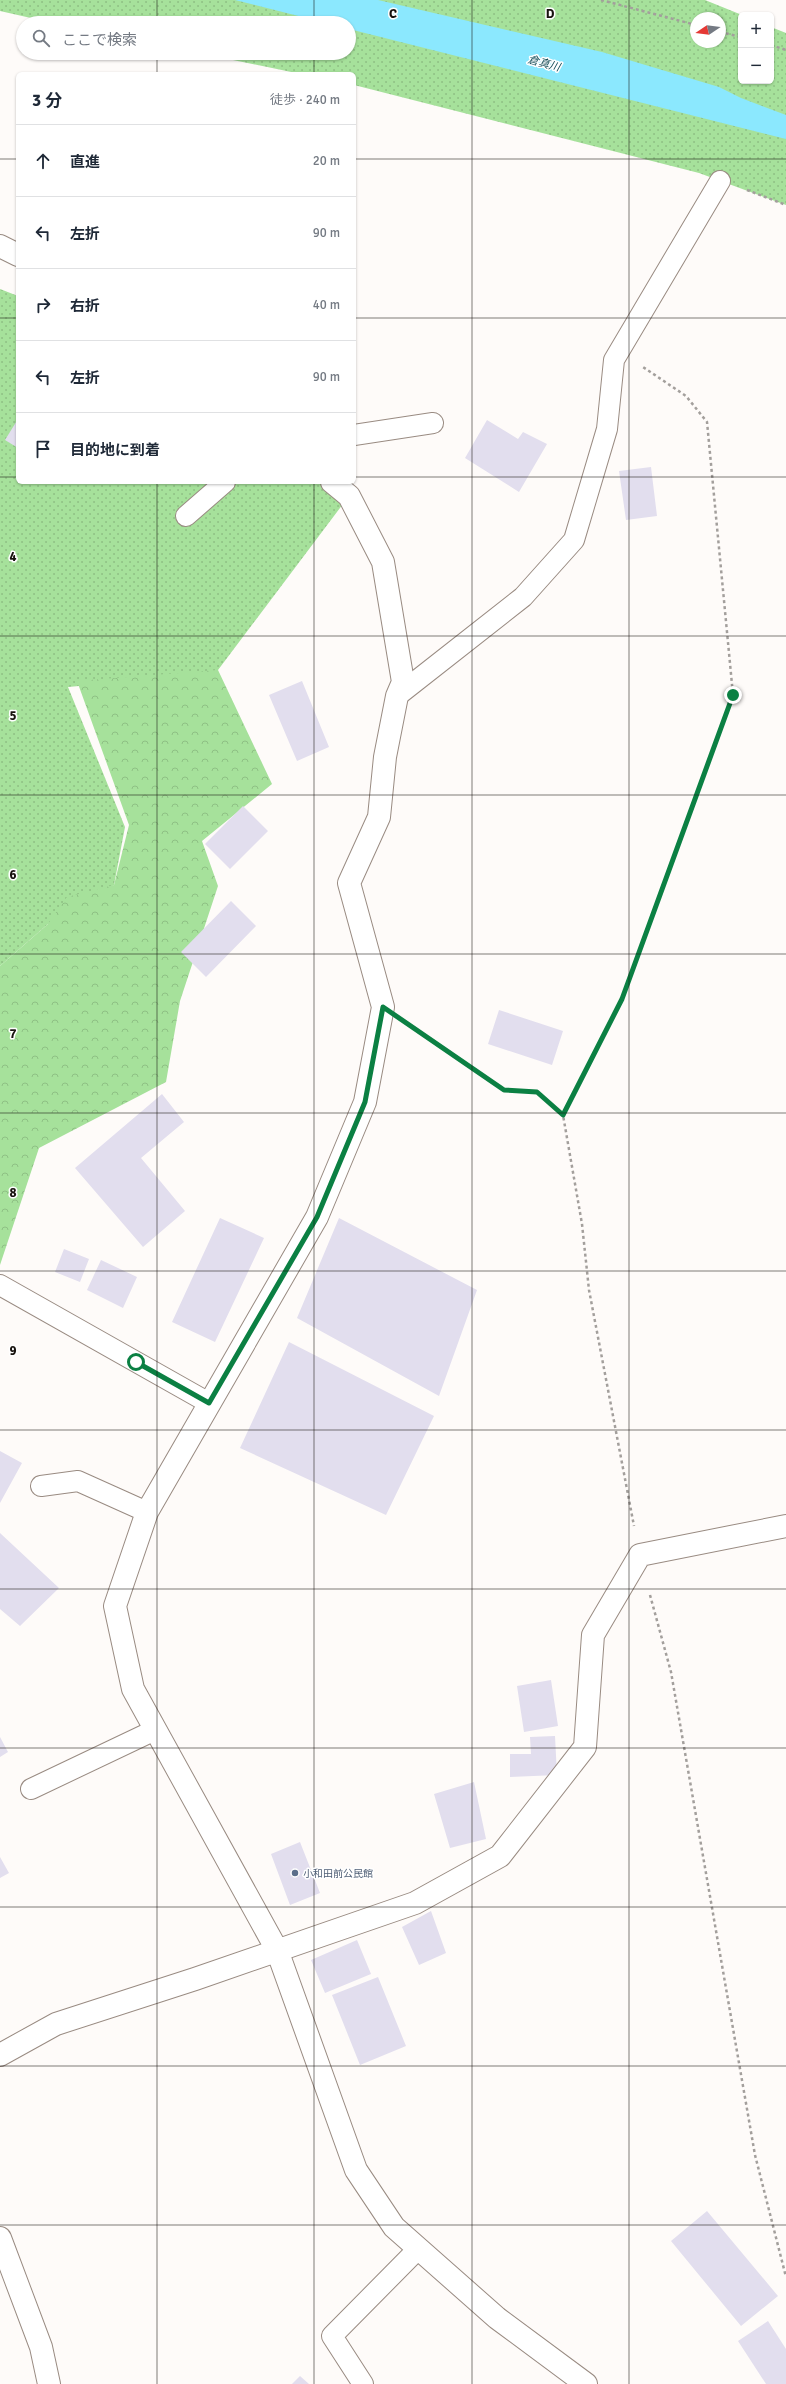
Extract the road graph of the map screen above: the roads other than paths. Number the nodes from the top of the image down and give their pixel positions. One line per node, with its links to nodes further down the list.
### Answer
1 (720, 181): 9 (lane)
2 (0, 246): 3 (street)
3 (16, 254)
4 (433, 423): 5 (lane)
5 (356, 435)
6 (223, 484): 8 (lane)
7 (334, 484): 9 (street)
8 (186, 516)
9 (397, 696): 11 (street)
10 (0, 1285): 11 (lane)
11 (209, 1403): 13 (street)
12 (41, 1486): 13 (lane)
13 (146, 1512): 15 (street)
14 (786, 1526): 17 (street)
15 (155, 1730): 16 (lane); 17 (street)
16 (31, 1789)
17 (277, 1950): 18 (street); 20 (street)
18 (0, 2055)
19 (0, 2238): 21 (street)
20 (418, 2249): 22 (lane); 23 (street)
21 (49, 2384)
22 (363, 2384)
23 (586, 2384)

